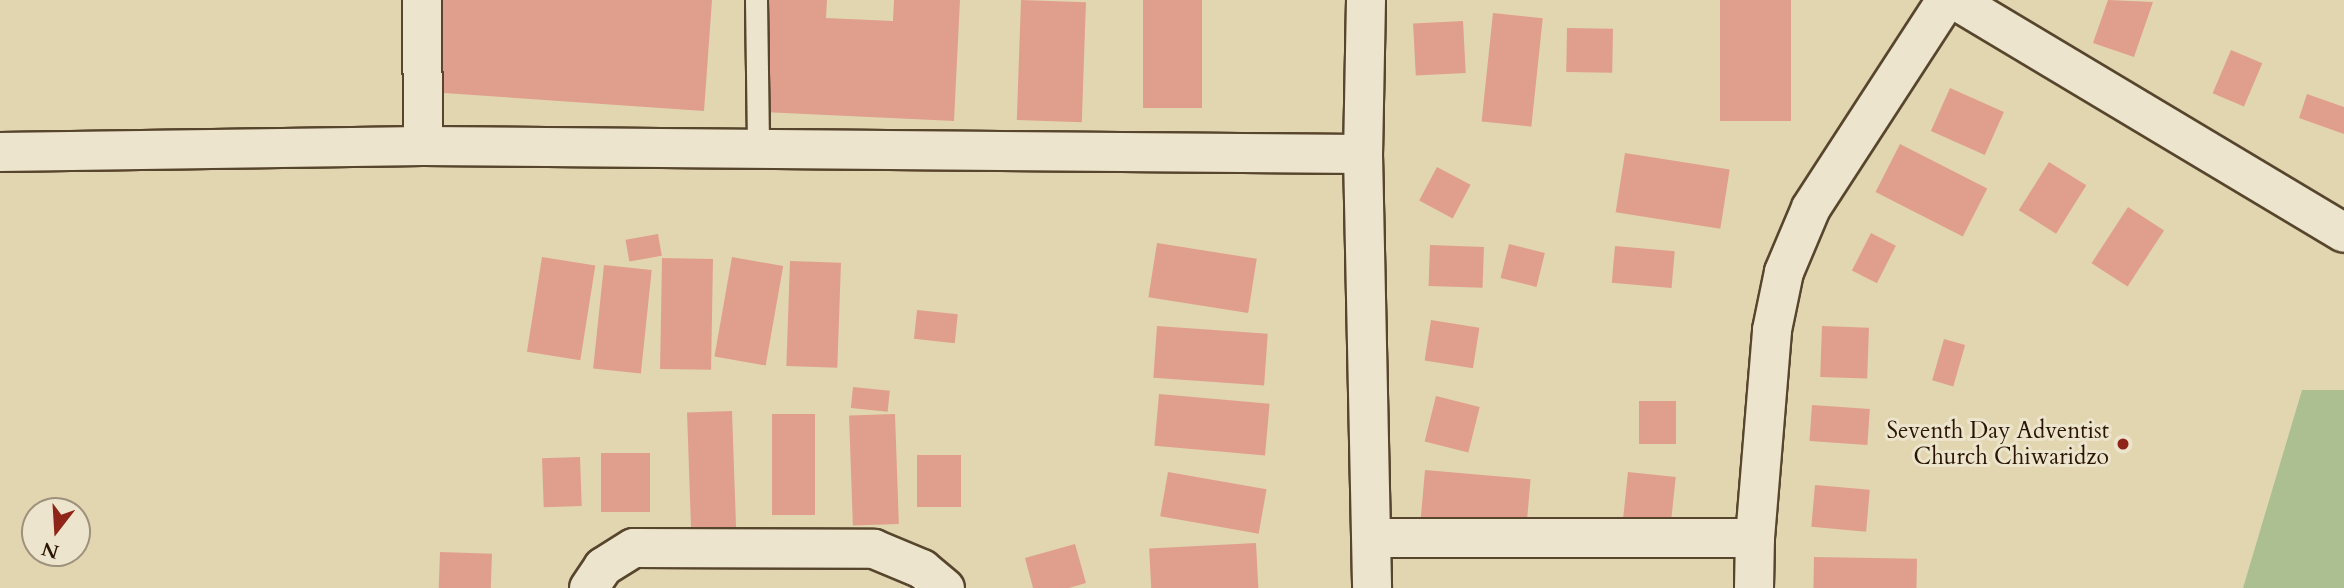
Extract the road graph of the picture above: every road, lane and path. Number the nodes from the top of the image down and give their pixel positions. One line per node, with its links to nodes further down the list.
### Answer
1 (422, 0): 6 (street)
2 (756, 0): 7 (lane)
3 (1366, 0): 9 (street)
4 (1946, 0): 12 (street)
5 (1955, 0): 10 (street)
6 (423, 146): 7 (street); 8 (street)
7 (758, 149): 9 (street)
8 (0, 152)
9 (1363, 154): 11 (street)
10 (2344, 233)
11 (1372, 538): 12 (street); 15 (street)
12 (1755, 538): 16 (street)
13 (589, 588): 14 (street)
14 (945, 588)
15 (1372, 588)
16 (1754, 588)

